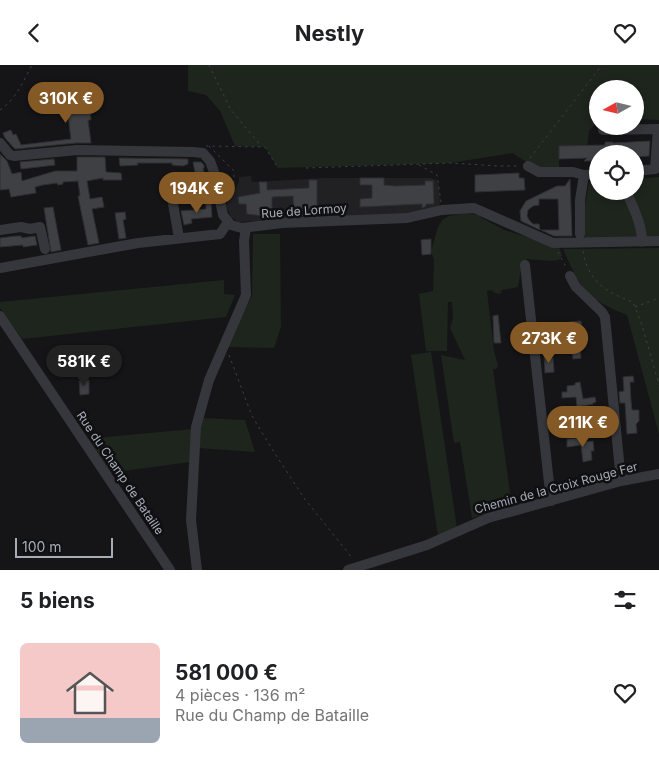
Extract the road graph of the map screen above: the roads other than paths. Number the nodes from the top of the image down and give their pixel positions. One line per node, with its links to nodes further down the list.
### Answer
1 (644, 129): 4 (street)
2 (0, 143): 9 (street)
3 (528, 166): 5 (street)
4 (644, 170)
5 (584, 175): 6 (street); 13 (street)
6 (589, 175)
7 (172, 198): 12 (street)
8 (629, 200): 15 (street)
9 (228, 223): 10 (street, Rue de Lormoy); 12 (street)
10 (246, 228): 13 (street, Rue de Lormoy); 26 (street)
11 (0, 230): 16 (street)
12 (179, 238): 18 (street)
13 (580, 238): 15 (street, Rue de Lormoy)
14 (659, 241): 15 (street, Rue de Lormoy)
15 (642, 242)
16 (45, 249)
17 (526, 265): 23 (street)
18 (0, 268)
19 (570, 276): 22 (street)
20 (0, 316): 25 (street, Rue du Champ de Bataille)
21 (659, 474): 22 (street, Chemin de la Croix Rouge Fer)
22 (621, 481): 23 (street, Chemin de la Croix Rouge Fer)
23 (551, 501): 24 (street, Chemin de la Croix Rouge Fer)
24 (353, 568)
25 (170, 570)
26 (197, 570)

